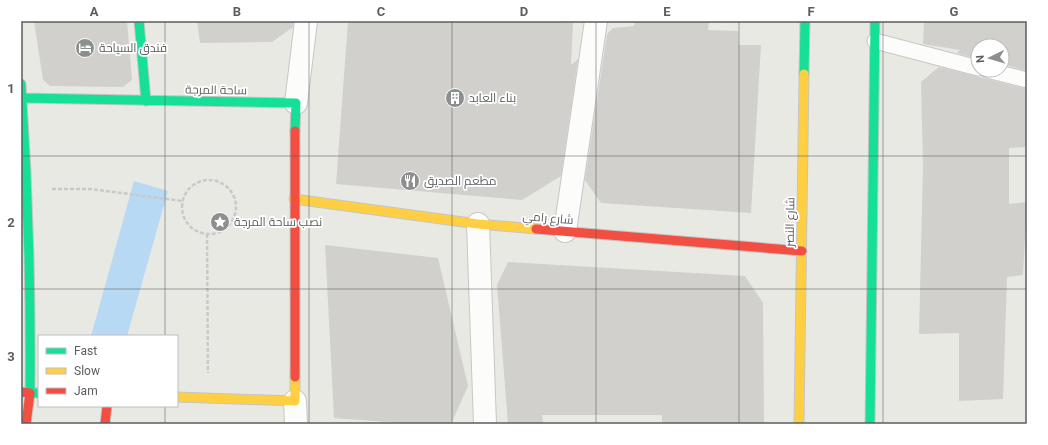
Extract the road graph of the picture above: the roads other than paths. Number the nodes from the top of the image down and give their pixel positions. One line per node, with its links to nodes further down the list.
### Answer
1 (138, 21): 12 (main road)
2 (306, 21): 13 (street)
3 (596, 21): 16 (street)
4 (805, 21): 17 (main road, شارع النصر)
5 (875, 21): 6 (main road)
6 (875, 41): 7 (lane); 29 (main road)
7 (970, 66)
8 (1010, 76): 9 (lane)
9 (1027, 80)
10 (21, 83): 11 (main road)
11 (23, 98): 12 (main road, ساحة المرجة); 18 (main road)
12 (146, 101): 13 (main road, ساحة المرجة)
13 (296, 103): 14 (main road)
14 (294, 199): 15 (main road, شارع رامي); 22 (main road)
15 (478, 224): 16 (main road, شارع رامي); 27 (street)
16 (565, 231): 17 (main road, شارع رامي)
17 (802, 251): 28 (main road, شارع النصر)
18 (31, 299): 19 (main road); 20 (main road)
19 (21, 307)
20 (30, 393): 24 (main road)
21 (178, 397): 22 (main road)
22 (295, 401): 26 (street)
23 (107, 407): 25 (main road)
24 (26, 424)
25 (105, 424)
26 (296, 424)
27 (485, 424)
28 (799, 424)
29 (870, 424)

